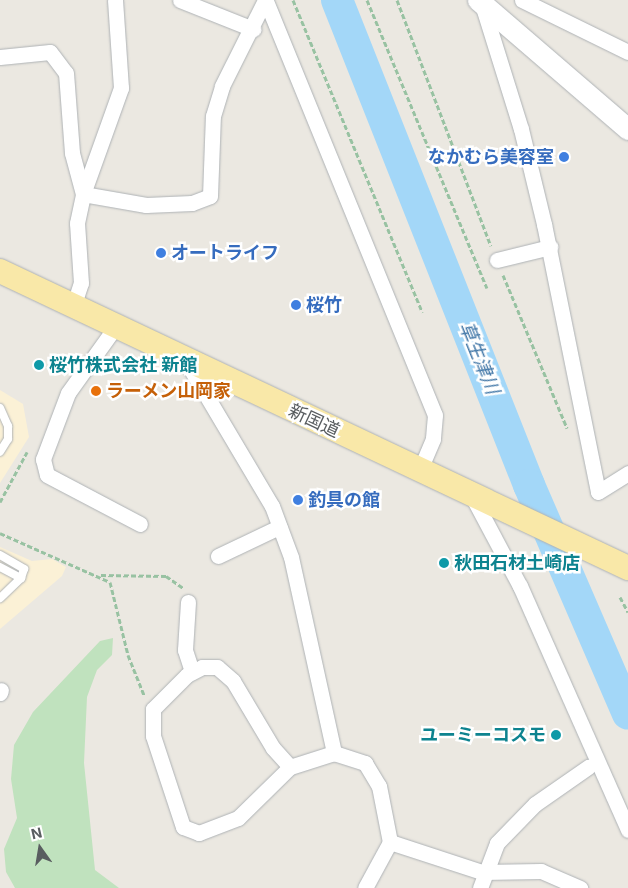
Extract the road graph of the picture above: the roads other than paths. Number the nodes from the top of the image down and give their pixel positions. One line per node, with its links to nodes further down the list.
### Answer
1 (115, 0): 10 (street)
2 (180, 0): 6 (street)
3 (522, 0): 7 (street)
4 (265, 1): 6 (street); 20 (street)
5 (480, 1): 9 (street); 11 (street)
6 (253, 29): 10 (street)
7 (628, 52)
8 (0, 57): 10 (street)
9 (628, 129)
10 (83, 194): 14 (street)
11 (550, 247): 12 (street); 21 (street)
12 (497, 260)
13 (0, 271): 14 (main road, 新国道)
14 (74, 304): 15 (main road, 新国道)
15 (116, 326): 16 (main road, 新国道); 23 (street)
16 (187, 363): 20 (main road, 新国道); 24 (street)
17 (0, 408): 18 (lane)
18 (3, 442): 19 (lane)
19 (0, 452)
20 (420, 469): 22 (main road, 新国道)
21 (628, 473)
22 (470, 492): 28 (main road, 新国道); 36 (street)
23 (140, 524)
24 (279, 527): 26 (street); 33 (street)
25 (0, 555): 29 (lane)
26 (218, 556)
27 (0, 567): 29 (lane)
28 (628, 568)
29 (21, 578): 30 (lane)
30 (0, 597)
31 (188, 602): 32 (street)
32 (192, 672): 34 (street); 34 (street)
33 (334, 753): 34 (street); 37 (street)
34 (290, 767)
35 (588, 768): 38 (street)
36 (628, 830)
37 (390, 842): 38 (street); 39 (street)
38 (489, 871): 40 (street); 41 (street)
39 (365, 888)
40 (480, 888)
41 (580, 888)

